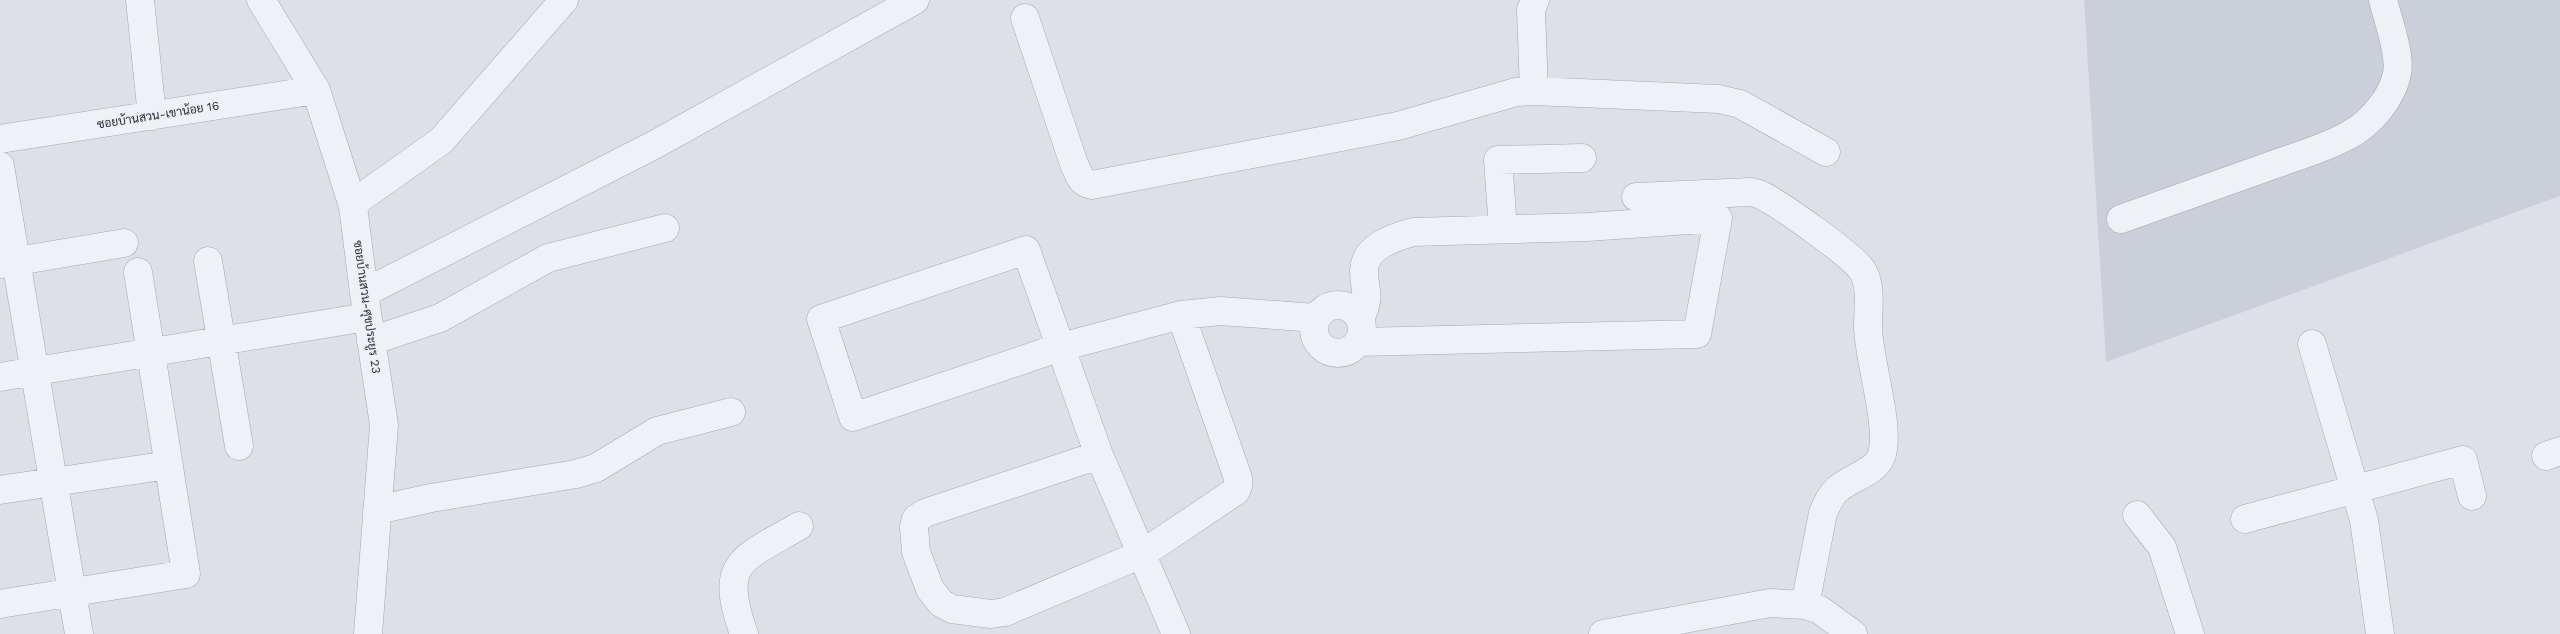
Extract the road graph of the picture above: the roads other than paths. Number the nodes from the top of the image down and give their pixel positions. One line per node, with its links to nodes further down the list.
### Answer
1 (140, 0): 10 (street)
2 (564, 0): 16 (street)
3 (915, 0): 25 (street)
4 (1535, 0): 9 (street)
5 (2383, 0): 17 (street)
6 (262, 1): 8 (street, ซอยบ้านสวน-ศุขประยูร 23)
7 (1025, 18): 9 (street)
8 (316, 90): 10 (street, ซอยบ้านสวน-เขาน้อย 16); 16 (street, ซอยบ้านสวน-ศุขประยูร 23)
9 (1534, 91): 12 (street)
10 (152, 116): 11 (street, ซอยบ้านสวน-เขาน้อย 16)
11 (0, 139)
12 (1826, 152)
13 (1582, 158): 19 (street)
14 (0, 166): 22 (street)
15 (1636, 197): 49 (street)
16 (352, 204): 25 (street, ซอยบ้านสวน-ศุขประยูร 23)
17 (2121, 219)
18 (665, 228): 25 (street)
19 (1503, 229): 27 (street); 27 (street)
20 (124, 243): 22 (street)
21 (208, 261): 28 (street)
22 (8, 263): 32 (street)
23 (138, 272): 31 (street)
24 (1181, 315): 26 (street); 30 (street); 46 (street)
25 (367, 317): 28 (street); 42 (street, ซอยบ้านสวน-ศุขประยูร 23)
26 (1316, 318): 27 (street); 27 (street)
27 (1359, 330)
28 (221, 341): 31 (street); 35 (street)
29 (2312, 344): 40 (street)
30 (1061, 346): 30 (street); 36 (street)
31 (151, 353): 32 (street); 37 (street)
32 (35, 371): 33 (street); 38 (street)
33 (0, 377)
34 (731, 412): 42 (street)
35 (239, 446)
36 (1099, 455): 46 (street); 46 (street)
37 (169, 465): 38 (street); 47 (street)
38 (54, 483): 39 (street); 47 (street)
39 (0, 490)
40 (2356, 490): 41 (street); 44 (street); 57 (street)
41 (2472, 496)
42 (378, 510): 51 (street, ซอยบ้านสวน-ศุขประยูร 23)
43 (2137, 515): 56 (street)
44 (2245, 519)
45 (799, 526): 52 (street)
46 (1142, 554): 53 (street)
47 (72, 593): 48 (street); 50 (street)
48 (0, 604)
49 (1805, 605): 54 (street); 55 (street)
50 (79, 634)
51 (368, 634)
52 (744, 634)
53 (1176, 634)
54 (1602, 634)
55 (1853, 634)
56 (2190, 634)
57 (2380, 634)

